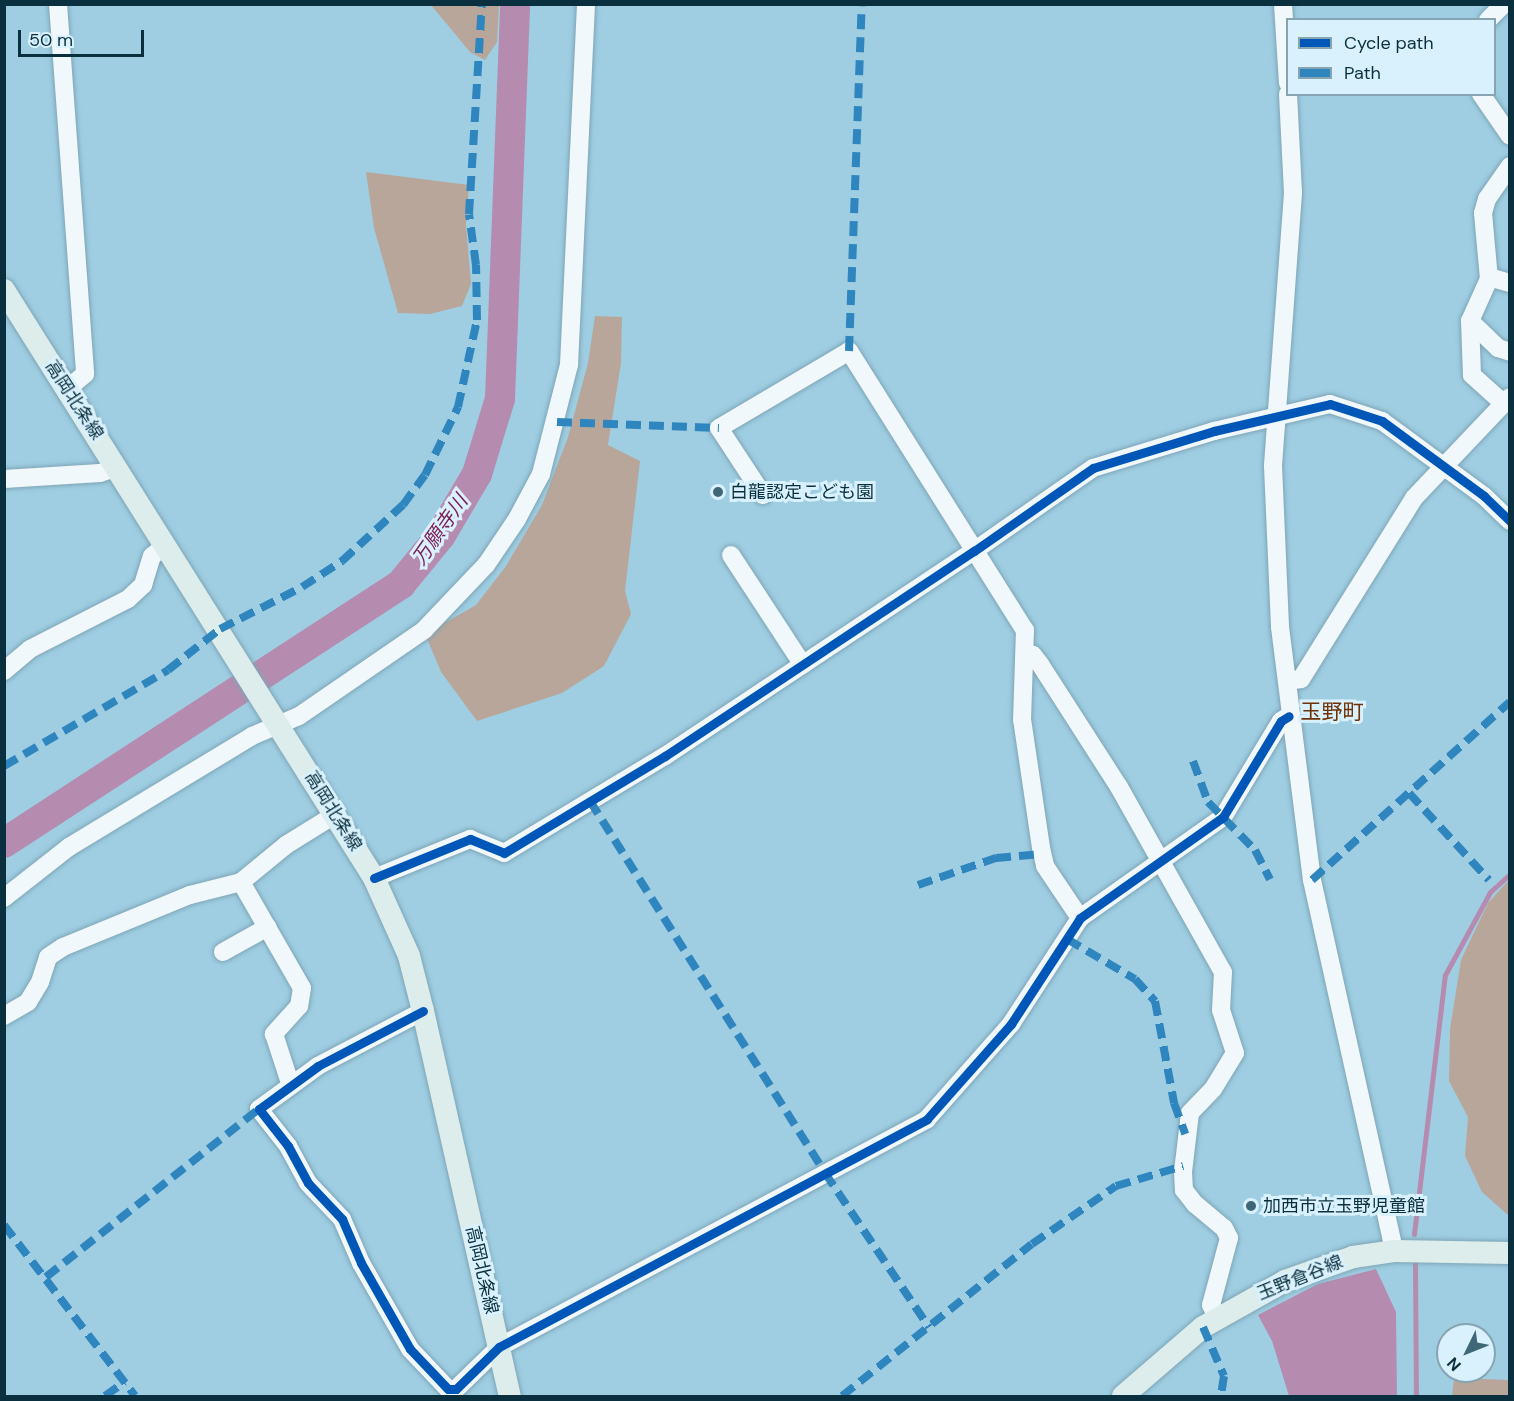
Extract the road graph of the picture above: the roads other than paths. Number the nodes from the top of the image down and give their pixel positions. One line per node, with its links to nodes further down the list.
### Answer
1 (58, 4): 16 (street)
2 (586, 4): 32 (street)
3 (1283, 4): 6 (street)
4 (1504, 4): 5 (street)
5 (1490, 18)
6 (1286, 63)
7 (1288, 96): 18 (street)
8 (1482, 96): 9 (street)
9 (1509, 136)
10 (1509, 166): 11 (street)
11 (1489, 277): 12 (street); 14 (street)
12 (1509, 283)
13 (4, 290): 16 (main road, 高岡北条線)
14 (1470, 321): 15 (street); 17 (street)
15 (1509, 352)
16 (67, 389): 19 (main road, 高岡北条線)
17 (1506, 400): 20 (street)
18 (1276, 418): 20 (street); 25 (street); 30 (street)
19 (117, 467): 21 (street); 24 (main road, 高岡北条線)
20 (1446, 467): 23 (street); 30 (street)
21 (4, 479)
22 (763, 495): 25 (street)
23 (1509, 521)
24 (166, 545): 29 (street); 32 (main road, 高岡北条線)
25 (974, 551): 27 (street); 28 (street)
26 (731, 555): 28 (street)
27 (1026, 653): 34 (street); 38 (street)
28 (803, 665): 35 (street)
29 (4, 670)
30 (1287, 681): 31 (street)
31 (1288, 716): 34 (street); 44 (street)
32 (277, 721): 33 (main road, 高岡北条線); 37 (street)
33 (336, 814): 35 (main road, 高岡北条線); 36 (street)
34 (1162, 863): 38 (street); 46 (street)
35 (374, 878): 41 (main road, 高岡北条線)
36 (242, 882): 39 (street); 42 (street)
37 (4, 898)
38 (1080, 918): 47 (street)
39 (268, 927): 40 (street); 43 (street)
40 (223, 952)
41 (423, 1011): 43 (street); 47 (main road, 高岡北条線)
42 (4, 1016)
43 (290, 1083): 48 (street)
44 (1394, 1251): 45 (main road, 玉野倉谷線); 46 (main road, 玉野倉谷線)
45 (1509, 1253)
46 (1217, 1317): 50 (main road, 玉野倉谷線)
47 (500, 1347): 48 (street); 49 (main road, 高岡北条線)
48 (460, 1393)
49 (510, 1396)
50 (1123, 1396)

